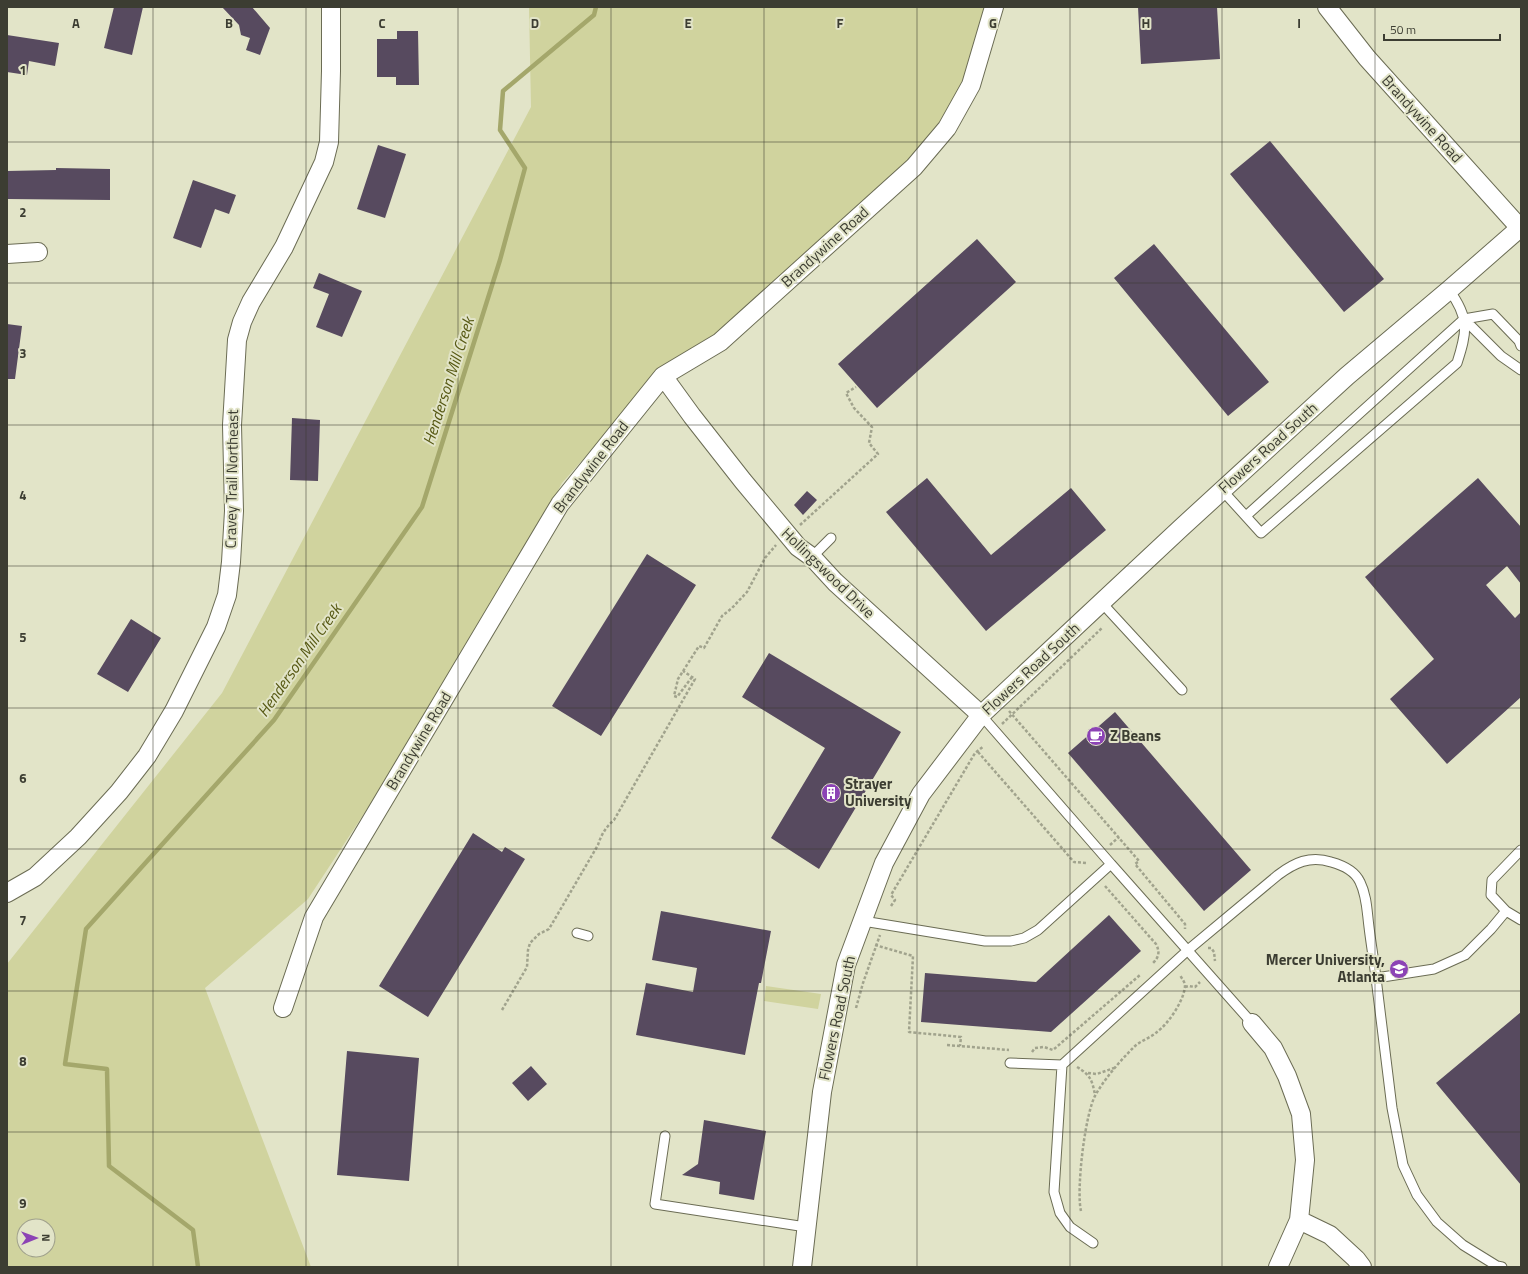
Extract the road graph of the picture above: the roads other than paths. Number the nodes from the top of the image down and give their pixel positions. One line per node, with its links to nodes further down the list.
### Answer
1 (331, 7): 21 (street, Cravey Trail Northeast)
2 (994, 7): 11 (street, Brandywine Road)
3 (1327, 7): 4 (street, Brandywine Road)
4 (1520, 228): 7 (street, Flowers Road South)
5 (38, 252): 6 (street)
6 (7, 254)
7 (1449, 290): 8 (lane); 12 (street, Flowers Road South)
8 (1464, 319): 9 (lane); 10 (lane); 13 (lane); 13 (lane)
9 (1521, 346)
10 (1521, 370)
11 (664, 376): 15 (street, Hollingswood Drive); 29 (street, Brandywine Road)
12 (1222, 490): 13 (lane); 16 (street, Flowers Road South)
13 (1246, 516)
14 (831, 538): 15 (lane)
15 (812, 557): 18 (street, Hollingswood Drive)
16 (1101, 602): 17 (lane); 18 (street, Flowers Road South)
17 (1182, 690)
18 (982, 715): 20 (lane); 23 (street, Flowers Road South)
19 (1521, 850): 22 (lane)
20 (1111, 864): 23 (lane); 27 (lane)
21 (7, 893)
22 (1506, 911): 24 (lane); 28 (lane)
23 (863, 920): 35 (street, Flowers Road South)
24 (1521, 920)
25 (577, 933): 26 (lane)
26 (588, 936)
27 (1188, 950): 28 (lane); 30 (lane); 32 (lane)
28 (1376, 978): 40 (lane)
29 (283, 1008)
30 (1252, 1023): 34 (street)
31 (1010, 1062): 32 (lane)
32 (1062, 1065): 36 (lane)
33 (665, 1136): 35 (lane)
34 (1299, 1220): 38 (street); 39 (street)
35 (806, 1227): 37 (street, Flowers Road South)
36 (1093, 1243)
37 (802, 1267)
38 (1278, 1267)
39 (1362, 1267)
40 (1502, 1267)

